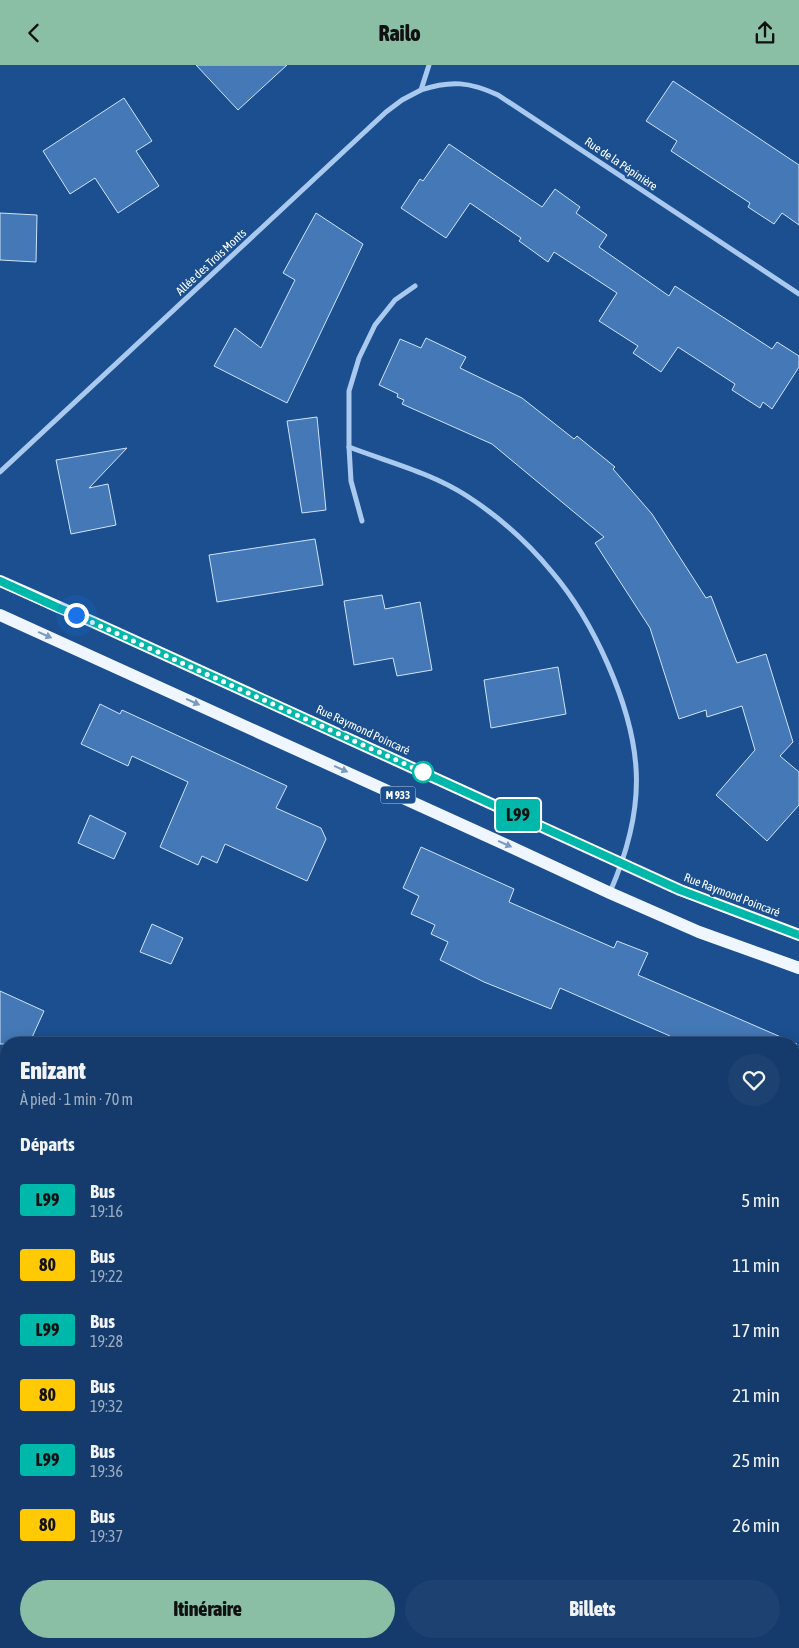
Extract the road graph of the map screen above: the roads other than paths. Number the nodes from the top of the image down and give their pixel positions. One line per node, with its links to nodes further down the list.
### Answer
1 (429, 65): 2 (street)
2 (422, 90): 4 (street, Rue de la Pépinière); 6 (street, Allée des Trois Monts)
3 (414, 286): 5 (street)
4 (799, 295)
5 (349, 447): 7 (street); 10 (street)
6 (0, 472)
7 (362, 521)
8 (0, 581): 10 (main road, Rue Raymond Poincaré / M 933)
9 (0, 615): 11 (main road, M 933, one-way to 11)
10 (622, 863): 11 (street); 12 (main road, Rue Raymond Poincaré / M 933)
11 (610, 893): 13 (main road, M 933)
12 (799, 935)
13 (799, 968)

